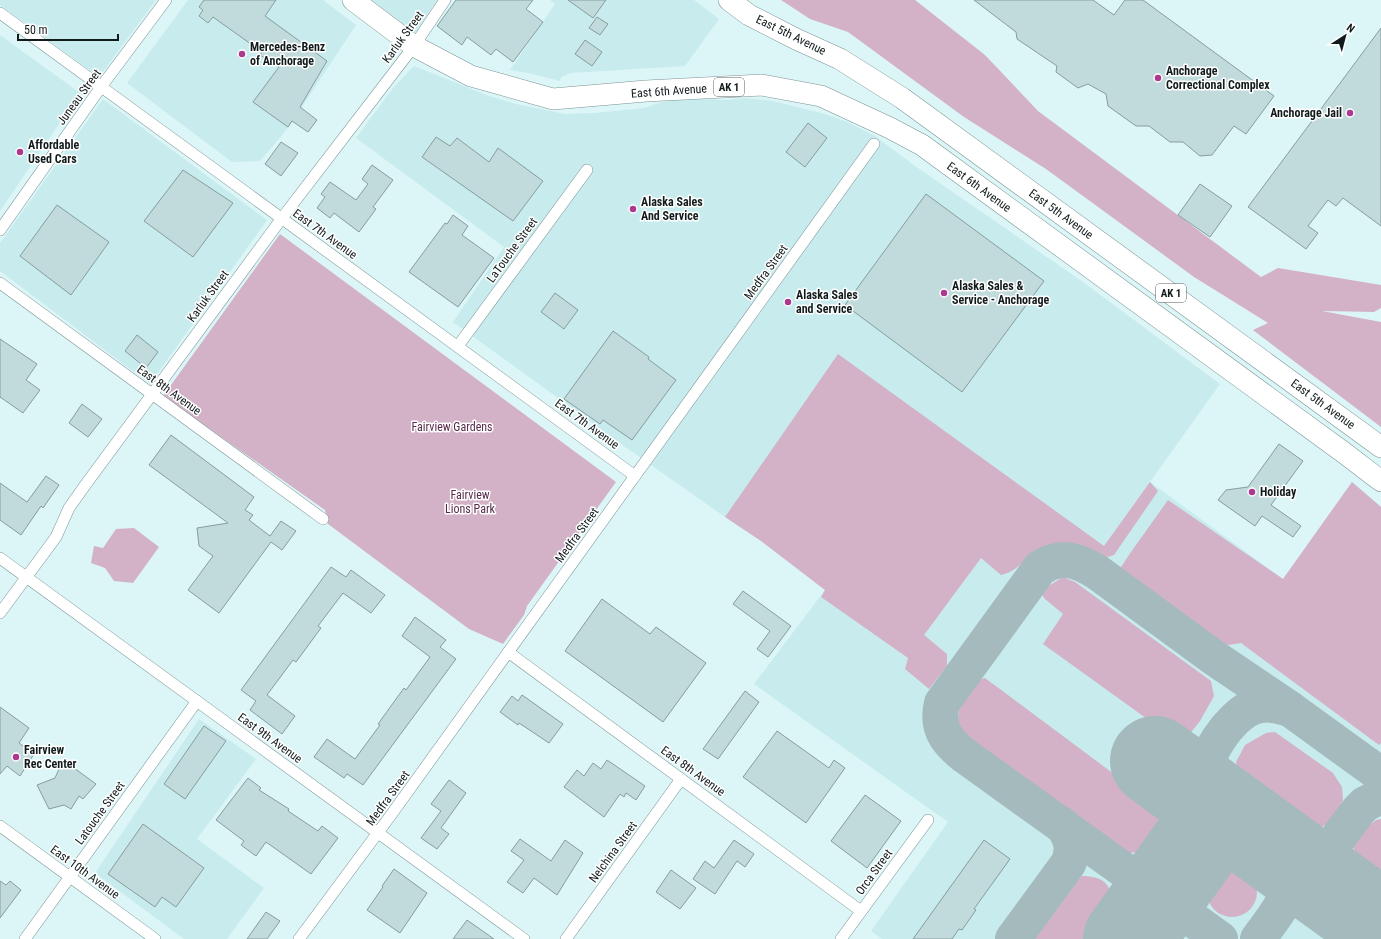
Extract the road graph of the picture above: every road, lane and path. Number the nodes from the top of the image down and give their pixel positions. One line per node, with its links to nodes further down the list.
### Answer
1 (166, 0): 7 (street, Juneau Street)
2 (353, 0): 6 (highway, East 6th Avenue / AK 1)
3 (445, 0): 6 (street, Karluk Street)
4 (729, 0): 15 (highway, East 5th Avenue / AK 1)
5 (0, 13): 7 (street, East 7th Avenue)
6 (414, 46): 10 (street, Karluk Street); 17 (highway, East 6th Avenue / AK 1)
7 (102, 87): 10 (street, East 7th Avenue); 11 (street, Juneau Street)
8 (874, 144): 16 (street, Medfra Street)
9 (588, 170): 13 (street, LaTouche Street)
10 (282, 218): 13 (street, East 7th Avenue); 14 (street, Karluk Street)
11 (0, 230)
12 (0, 283): 14 (street, East 8th Avenue)
13 (458, 346): 16 (street, East 7th Avenue)
14 (152, 394): 18 (street, East 8th Avenue); 20 (street, Karluk Street)
15 (1381, 447)
16 (636, 476): 22 (street, Medfra Street)
17 (1381, 481)
18 (323, 519)
19 (0, 558): 20 (street, East 9th Avenue)
20 (26, 577): 21 (street, Karluk Street); 23 (street, East 9th Avenue)
21 (0, 613)
22 (508, 652): 24 (street, East 8th Avenue); 27 (street, Medfra Street)
23 (196, 701): 27 (street, East 9th Avenue); 28 (street, Latouche Street)
24 (682, 779): 29 (street, East 8th Avenue); 34 (street, Nelchina Street)
25 (928, 820): 29 (street, Orca Street)
26 (0, 826): 28 (street, East 10th Avenue)
27 (378, 833): 32 (street, Medfra Street); 33 (street, East 9th Avenue)
28 (70, 877): 30 (street, Latouche Street); 31 (street, East 10th Avenue)
29 (861, 911): 35 (street, Orca Street)
30 (25, 939)
31 (155, 939)
32 (299, 939)
33 (524, 939)
34 (566, 939)
35 (841, 939)

